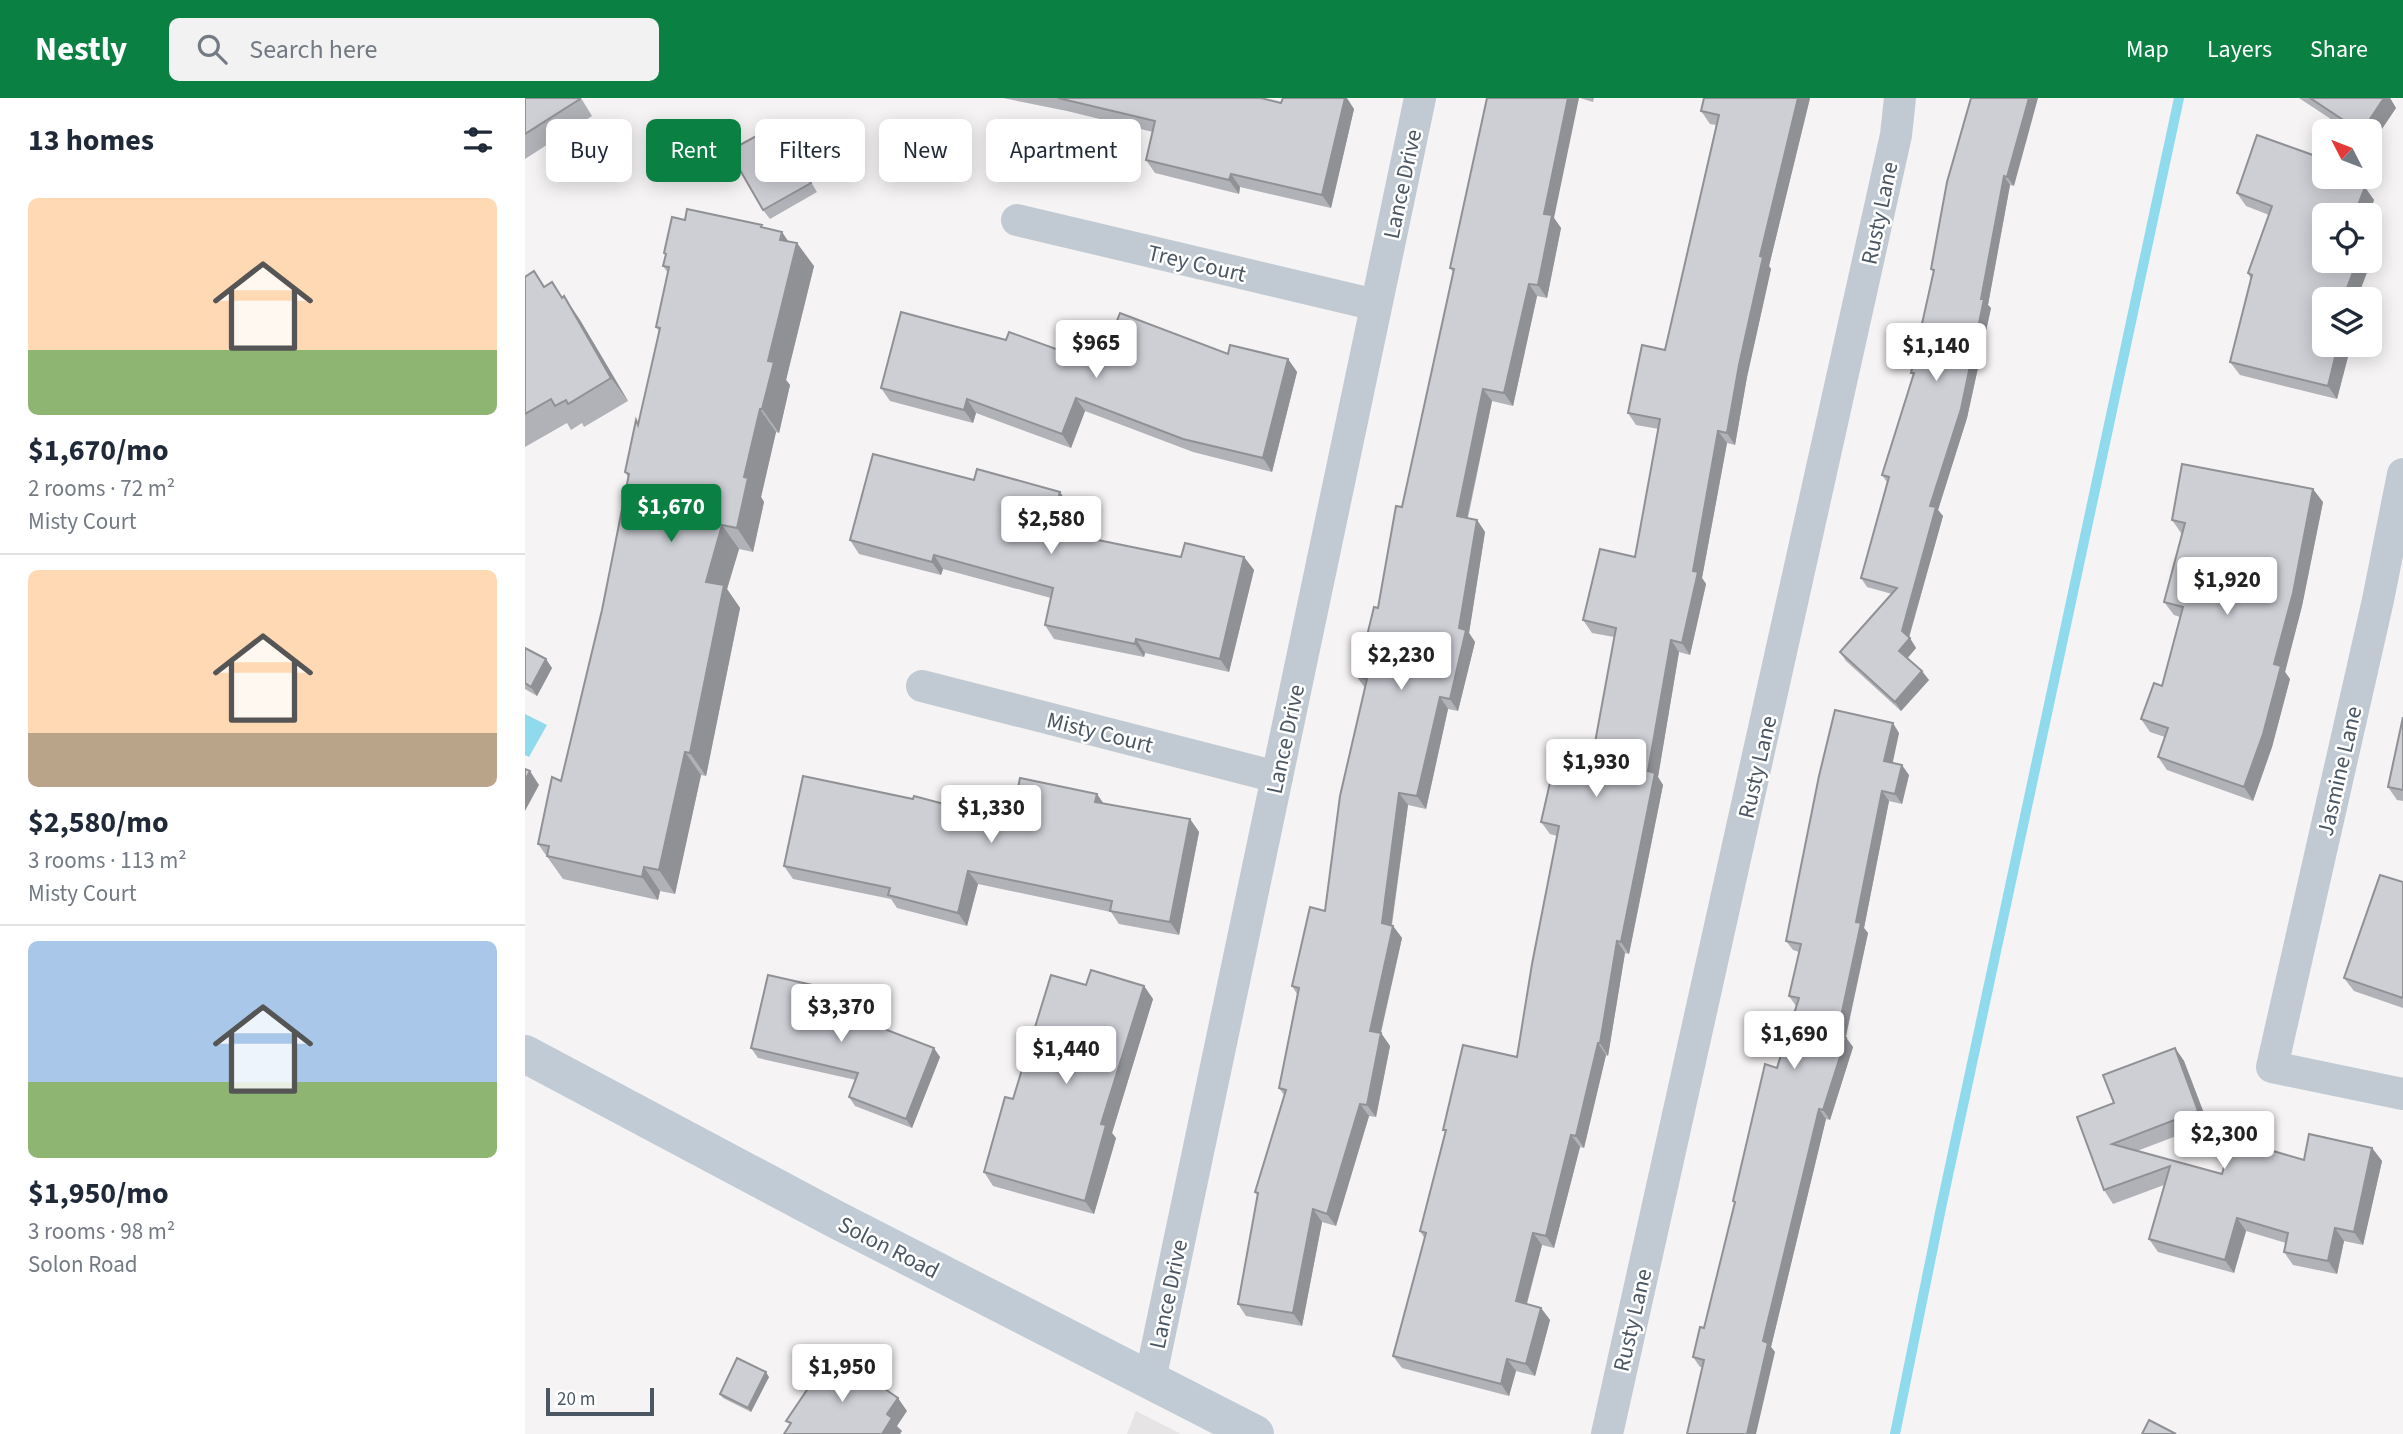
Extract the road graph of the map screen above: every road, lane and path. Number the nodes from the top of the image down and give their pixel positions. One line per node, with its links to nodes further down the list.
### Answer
1 (1420, 98): 4 (street, Lance Drive)
2 (1900, 98): 13 (street, Rusty Lane)
3 (1017, 220): 4 (street, Trey Court)
4 (1376, 305): 8 (street, Lance Drive)
5 (2403, 474): 6 (street, Jasmine Lane)
6 (2390, 603): 10 (street, Jasmine Lane)
7 (922, 686): 8 (street, Misty Court)
8 (1277, 777): 11 (street, Lance Drive)
9 (525, 1054): 11 (main road, Solon Road)
10 (2403, 1094)
11 (1150, 1380): 12 (main road, Solon Road)
12 (1255, 1434)
13 (1607, 1434)

